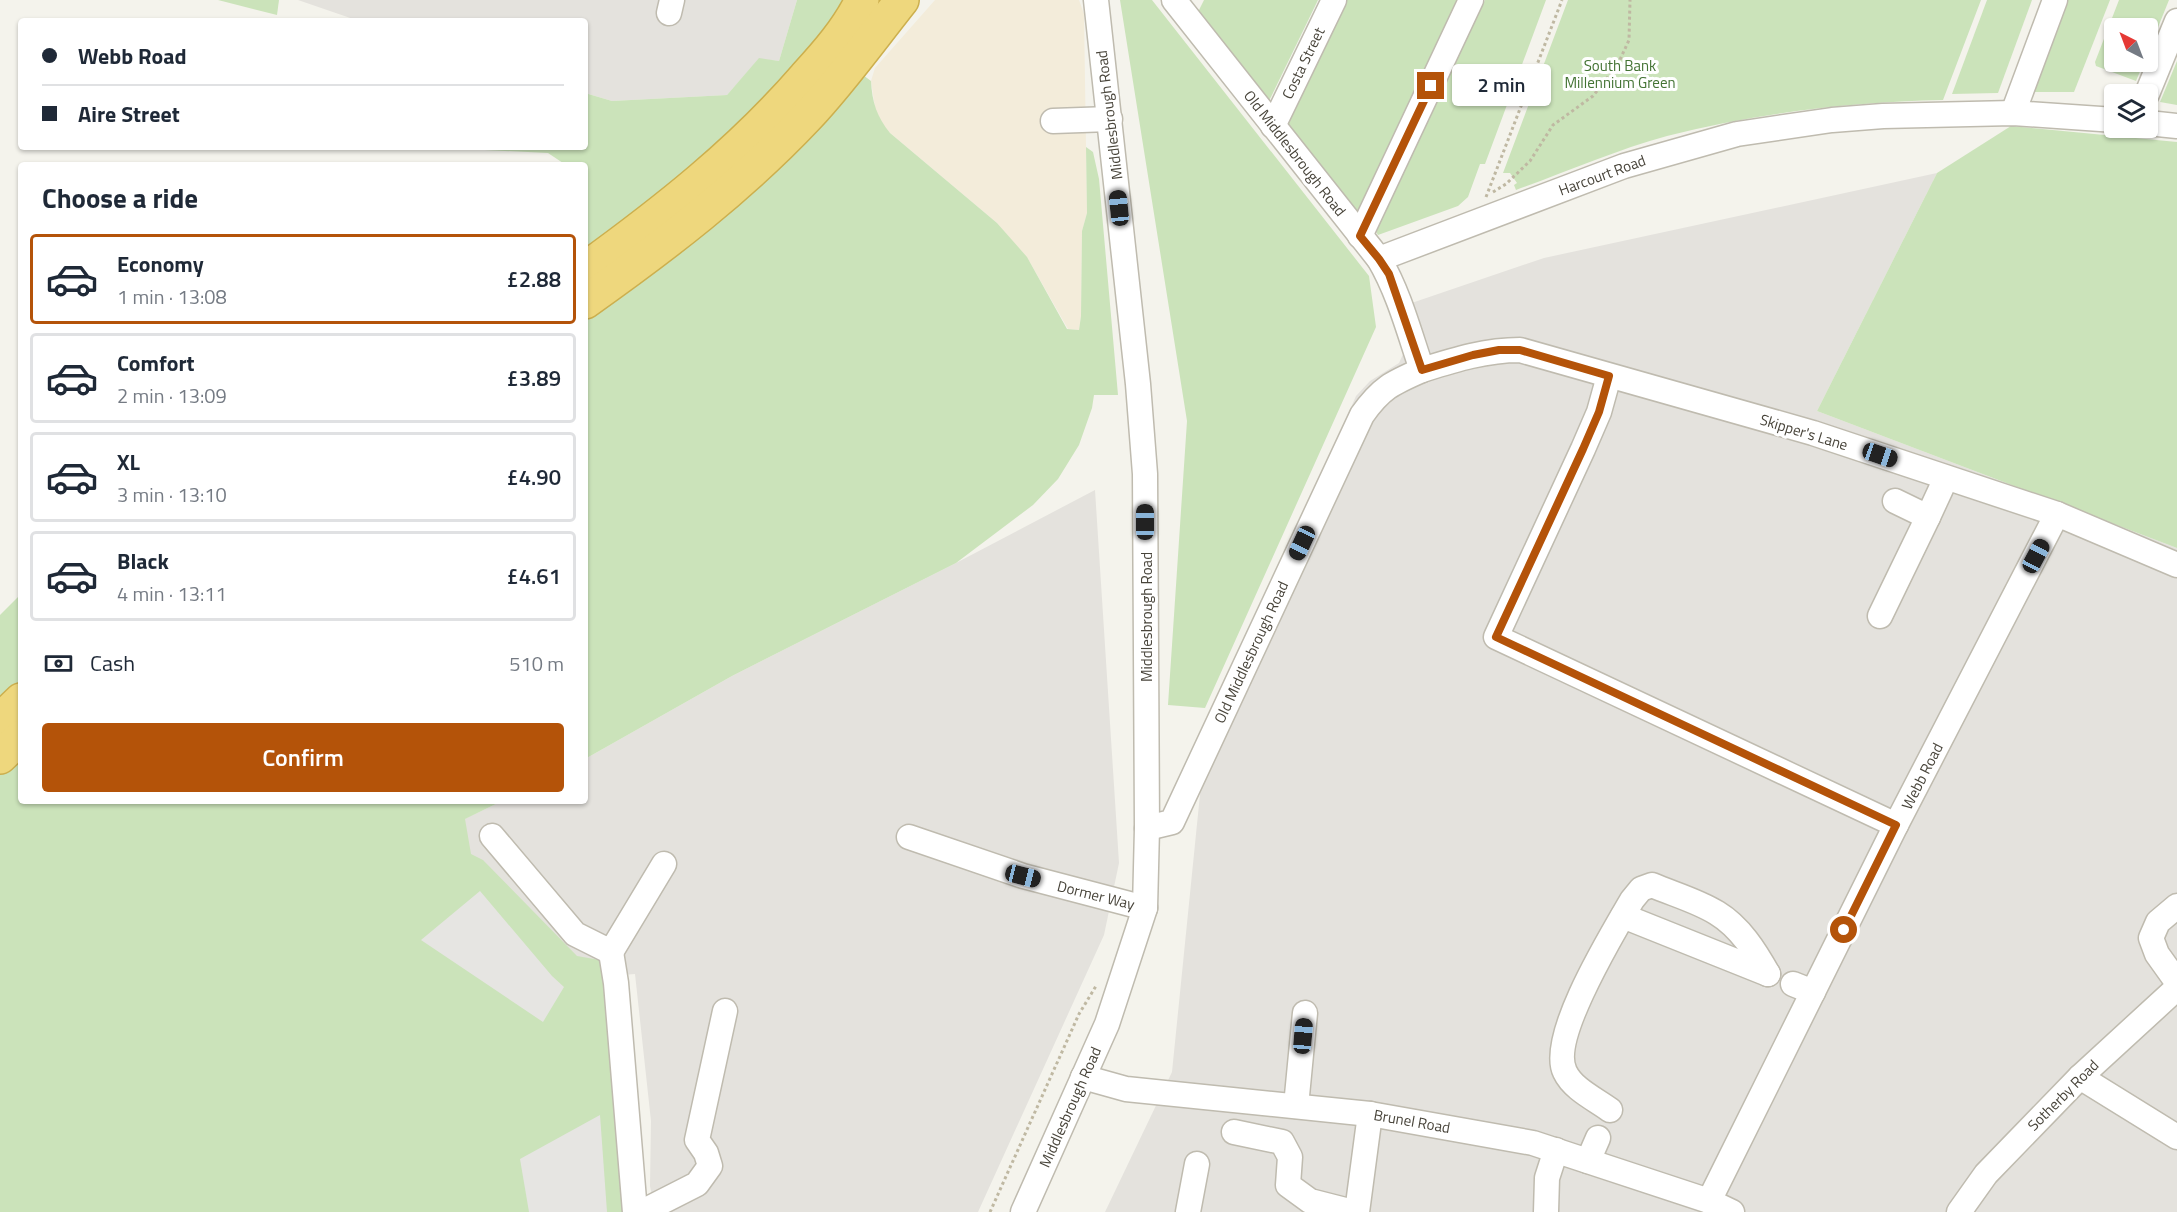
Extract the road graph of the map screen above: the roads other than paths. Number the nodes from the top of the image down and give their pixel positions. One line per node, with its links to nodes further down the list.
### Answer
1 (862, 0): 20 (highway)
2 (902, 0): 21 (highway)
3 (1095, 0): 12 (street, Middlesbrough Road)
4 (1174, 0): 8 (street, Old Middlesbrough Road)
5 (1334, 0): 16 (street, Costa Street)
6 (1471, 0): 18 (street)
7 (2055, 0): 11 (street)
8 (1194, 9): 16 (street, Old Middlesbrough Road)
9 (2177, 21): 10 (street)
10 (2151, 84)
11 (2013, 113): 13 (street); 19 (street, Harcourt Road)
12 (1110, 119): 14 (street); 35 (street, Middlesbrough Road)
13 (2104, 119)
14 (1053, 121)
15 (2158, 124): 17 (street)
16 (1273, 126): 18 (street, Old Middlesbrough Road)
17 (2177, 126)
18 (1360, 236): 19 (street, Old Middlesbrough Road)
19 (1379, 259): 22 (street, Old Middlesbrough Road)
20 (588, 267)
21 (588, 300)
22 (1422, 370): 23 (street, Skipper's Lane); 35 (street, Old Middlesbrough Road)
23 (1609, 376): 24 (street, Skipper's Lane); 34 (street)
24 (1946, 478): 26 (street, Skipper's Lane); 27 (street)
25 (1895, 501): 27 (street)
26 (2057, 514): 28 (street, Skipper's Lane); 34 (street, Webb Road)
27 (1928, 517): 29 (street)
28 (2177, 565)
29 (1880, 616)
30 (18, 703): 31 (highway)
31 (0, 720)
32 (18, 740): 33 (highway)
33 (0, 757)
34 (1896, 825): 58 (street, Webb Road)
35 (1147, 828): 40 (street, Middlesbrough Road)
36 (492, 836): 42 (street)
37 (909, 837): 40 (street, Dormer Way)
38 (664, 864): 42 (street)
39 (2177, 906): 43 (street)
40 (1145, 908): 47 (street, Middlesbrough Road)
41 (1623, 916): 41 (street); 50 (street)
42 (611, 952): 59 (street)
43 (2177, 982)
44 (2177, 988): 48 (street, Sotherby Road)
45 (725, 1011): 60 (street)
46 (1305, 1013): 49 (street)
47 (1083, 1077): 49 (street, Brunel Road); 61 (street, Middlesbrough Road)
48 (2080, 1077): 53 (street); 66 (street, Sotherby Road)
49 (1296, 1106): 51 (street, Brunel Road)
50 (1611, 1110)
51 (1370, 1114): 55 (street, Brunel Road); 63 (street)
52 (1234, 1132): 63 (street)
53 (2177, 1137)
54 (1598, 1138): 56 (street)
55 (1556, 1150): 56 (street, Brunel Road); 64 (street)
56 (1588, 1161): 58 (street, Brunel Road)
57 (1197, 1164): 62 (street)
58 (1708, 1201): 65 (street, Brunel Road)
59 (634, 1212)
60 (642, 1212)
61 (1023, 1212)
62 (1188, 1212)
63 (1355, 1212)
64 (1546, 1212)
65 (1732, 1212)
66 (1959, 1212)

